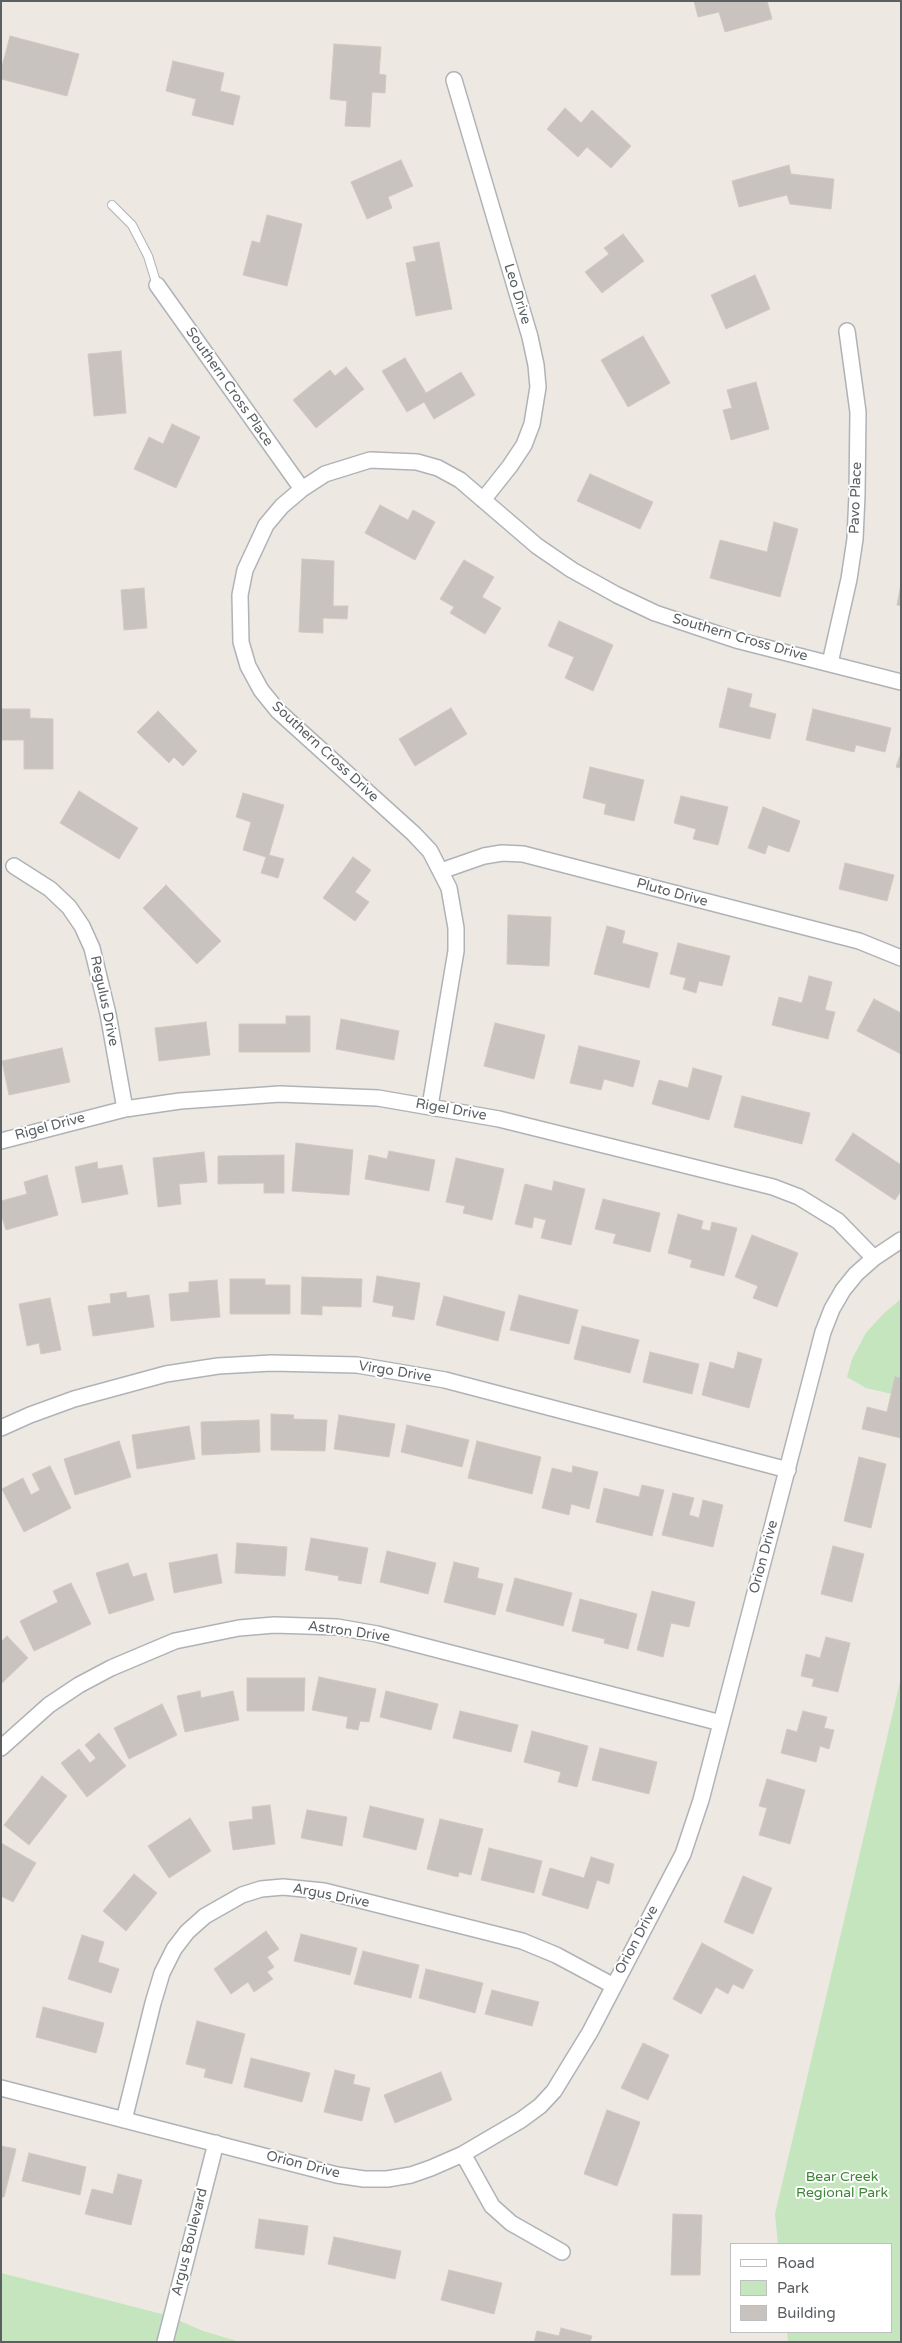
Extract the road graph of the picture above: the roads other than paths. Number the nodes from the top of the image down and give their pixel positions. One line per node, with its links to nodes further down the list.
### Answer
1 (454, 80): 6 (street, Leo Drive)
2 (112, 205): 3 (lane)
3 (157, 285): 5 (street, Southern Cross Place)
4 (847, 331): 7 (street, Pavo Place)
5 (302, 489): 6 (street, Southern Cross Drive); 10 (street, Southern Cross Drive)
6 (484, 500): 7 (street, Southern Cross Drive)
7 (830, 663): 8 (street, Southern Cross Drive)
8 (901, 682)
9 (14, 866): 13 (street, Regulus Drive)
10 (441, 871): 11 (street, Pluto Drive); 12 (street, Southern Cross Drive)
11 (901, 958)
12 (430, 1106): 13 (street, Rigel Drive); 16 (street, Rigel Drive)
13 (125, 1108): 14 (street, Rigel Drive)
14 (1, 1141)
15 (901, 1240): 16 (street, Orion Drive)
16 (874, 1258): 18 (street, Orion Drive)
17 (1, 1428): 18 (street, Virgo Drive)
18 (788, 1470): 19 (street, Orion Drive)
19 (721, 1723): 20 (street, Astron Drive); 21 (street, Orion Drive)
20 (1, 1748)
21 (612, 1985): 23 (street, Argus Drive); 25 (street, Orion Drive)
22 (1, 2088): 23 (street, Orion Drive)
23 (124, 2120): 24 (street, Orion Drive)
24 (216, 2143): 25 (street, Orion Drive); 27 (street, Argus Boulevard)
25 (463, 2154): 26 (street)
26 (562, 2252)
27 (165, 2342)

